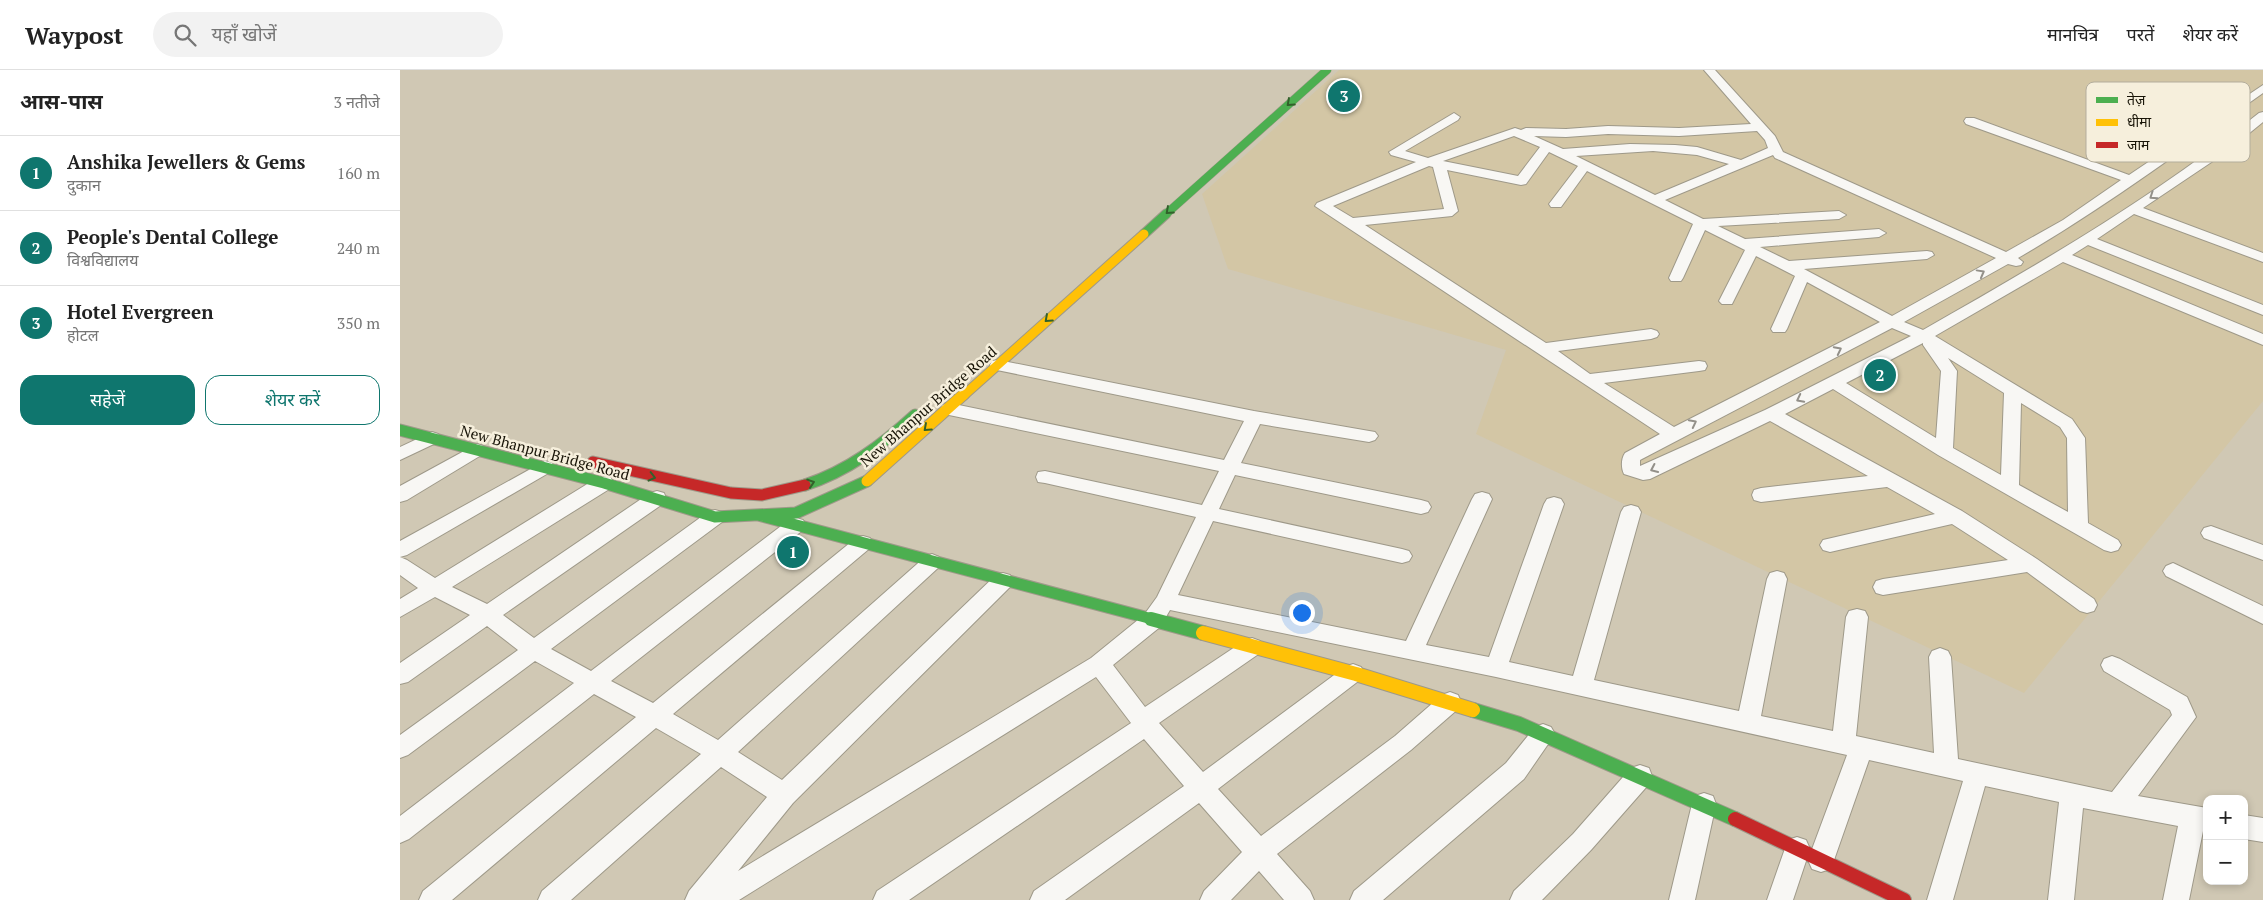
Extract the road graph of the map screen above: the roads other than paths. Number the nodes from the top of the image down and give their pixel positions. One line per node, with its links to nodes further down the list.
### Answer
1 (1327, 70): 47 (street, New Bhanpur Bridge Road, one-way to 47)
2 (1709, 70): 8 (street)
3 (2263, 88): 4 (street)
4 (2250, 97)
5 (2263, 116): 9 (street)
6 (1454, 117): 15 (street)
7 (1970, 121): 20 (street)
8 (1759, 127): 10 (street); 12 (street)
9 (2250, 127)
10 (1515, 132): 11 (street); 15 (street)
11 (1547, 146): 13 (street); 15 (street)
12 (1775, 150): 17 (street); 33 (street)
13 (1561, 153): 17 (street); 18 (street)
14 (2204, 162): 19 (street)
15 (1433, 163): 26 (street); 26 (street)
16 (2154, 163): 19 (street); 20 (street)
17 (1741, 164): 21 (street)
18 (1584, 165): 21 (street); 22 (street)
19 (2186, 174): 24 (street, one-way to 24)
20 (2132, 180): 23 (street)
21 (1653, 200): 27 (street)
22 (1556, 204)
23 (2091, 206): 24 (street); 33 (street)
24 (2127, 214): 29 (street); 34 (street)
25 (1840, 215): 27 (street)
26 (1351, 222): 46 (street)
27 (1699, 224): 30 (street); 38 (street)
28 (1879, 233): 30 (street)
29 (2088, 240): 32 (street); 40 (street)
30 (1746, 247): 35 (street); 39 (street)
31 (1927, 255): 35 (street)
32 (2062, 256): 36 (street); 45 (street)
33 (2007, 258): 36 (street); 41 (street, one-way to 33)
34 (2263, 258)
35 (1785, 266): 37 (street)
36 (2036, 272): 44 (street)
37 (1803, 274): 41 (street); 42 (street)
38 (1676, 278)
39 (1727, 301)
40 (2263, 310)
41 (1892, 322): 44 (street); 57 (street, one-way to 41)
42 (1779, 329)
43 (1651, 334): 46 (street)
44 (1924, 336): 50 (street); 51 (street); 61 (street)
45 (2263, 340)
46 (1542, 348): 49 (street)
47 (998, 365): 53 (street, New Bhanpur Bridge Road); 55 (street)
48 (1699, 366): 49 (street)
49 (1587, 380): 57 (street)
50 (1833, 382): 54 (street, one-way to 54); 61 (street)
51 (2013, 392): 69 (street); 82 (street)
52 (927, 405): 63 (street, New Bhanpur Bridge Road, one-way to 52)
53 (949, 409): 65 (street); 78 (street, New Bhanpur Bridge Road, one-way to 78)
54 (1771, 414): 57 (street, one-way to 57); 67 (street)
55 (1254, 417): 58 (street); 65 (street)
56 (400, 430): 59 (street, New Bhanpur Bridge Road)
57 (1672, 434)
58 (1369, 436)
59 (432, 438): 60 (street, New Bhanpur Bridge Road); 62 (street)
60 (478, 450): 64 (street, New Bhanpur Bridge Road); 70 (street)
61 (1944, 451): 69 (street)
62 (400, 454)
63 (584, 460)
64 (545, 467): 68 (street, New Bhanpur Bridge Road); 87 (street)
65 (1229, 467): 75 (street); 77 (street)
66 (1045, 477): 77 (street)
67 (1890, 480): 71 (street); 79 (street)
68 (604, 483): 72 (street, New Bhanpur Bridge Road); 96 (street)
69 (2010, 488): 82 (street)
70 (400, 495)
71 (1761, 495)
72 (656, 498): 80 (street, New Bhanpur Bridge Road); 101 (street)
73 (1482, 499): 107 (street)
74 (1554, 504): 111 (street)
75 (1421, 507)
76 (1631, 512): 115 (street)
77 (1208, 514): 89 (street); 98 (street)
78 (758, 515): 80 (street, New Bhanpur Bridge Road); 81 (street)
79 (1955, 516): 85 (street); 91 (street)
80 (715, 517): 106 (street)
81 (796, 525): 84 (street); 114 (street)
82 (2078, 525): 86 (street)
83 (2211, 533): 88 (street)
84 (863, 543): 90 (street); 117 (street)
85 (1830, 545)
86 (2112, 545)
87 (400, 550)
88 (2263, 553)
89 (1402, 556)
90 (932, 562): 95 (street); 123 (street)
91 (2030, 564): 97 (street); 99 (street)
92 (400, 565): 96 (street)
93 (2174, 571): 102 (street)
94 (1776, 579): 119 (street)
95 (1003, 581): 104 (street); 129 (street)
96 (433, 587): 100 (street); 101 (street)
97 (1883, 587)
98 (1165, 601): 104 (street); 107 (street)
99 (2087, 605)
100 (400, 609)
101 (487, 614): 106 (street); 113 (street)
102 (2263, 616)
103 (1857, 617): 121 (street)
104 (1152, 621): 105 (street); 109 (street)
105 (1252, 647): 112 (street); 118 (street)
106 (535, 651): 114 (street); 122 (street)
107 (1412, 651): 111 (street)
108 (1940, 657): 124 (street)
109 (1099, 664): 118 (street); 143 (street)
110 (2112, 665): 131 (street)
111 (1496, 668): 115 (street)
112 (1352, 673): 116 (street); 127 (street)
113 (400, 675)
114 (592, 682): 117 (street); 135 (street)
115 (1581, 687): 119 (street)
116 (1450, 702): 120 (street); 137 (street)
117 (655, 716): 123 (street); 140 (street)
118 (1144, 723): 127 (street); 144 (street)
119 (1748, 723): 121 (street)
120 (1543, 734): 126 (street); 148 (street)
121 (1852, 746): 124 (street); 138 (street)
122 (400, 748)
123 (720, 754): 129 (street); 141 (street)
124 (1947, 767): 125 (street)
125 (1976, 773): 128 (street); 152 (street)
126 (1640, 776): 130 (street); 149 (street)
127 (1202, 787): 137 (street); 145 (street)
128 (2072, 794): 131 (street); 153 (street)
129 (784, 795): 142 (street)
130 (1704, 804): 136 (street); 150 (street)
131 (2117, 804): 132 (street)
132 (2200, 819): 154 (street)
133 (2248, 828): 134 (street)
134 (2263, 830)
135 (400, 831)
136 (1797, 849): 138 (street); 151 (street)
137 (1260, 852): 146 (street); 147 (street)
138 (1821, 860): 139 (street)
139 (1894, 898)
140 (432, 900)
141 (551, 900)
142 (698, 900)
143 (715, 900)
144 (886, 900)
145 (1043, 900)
146 (1213, 900)
147 (1301, 900)
148 (1363, 900)
149 (1524, 900)
150 (1682, 900)
151 (1780, 900)
152 (1940, 900)
153 (2061, 900)
154 (2176, 900)

